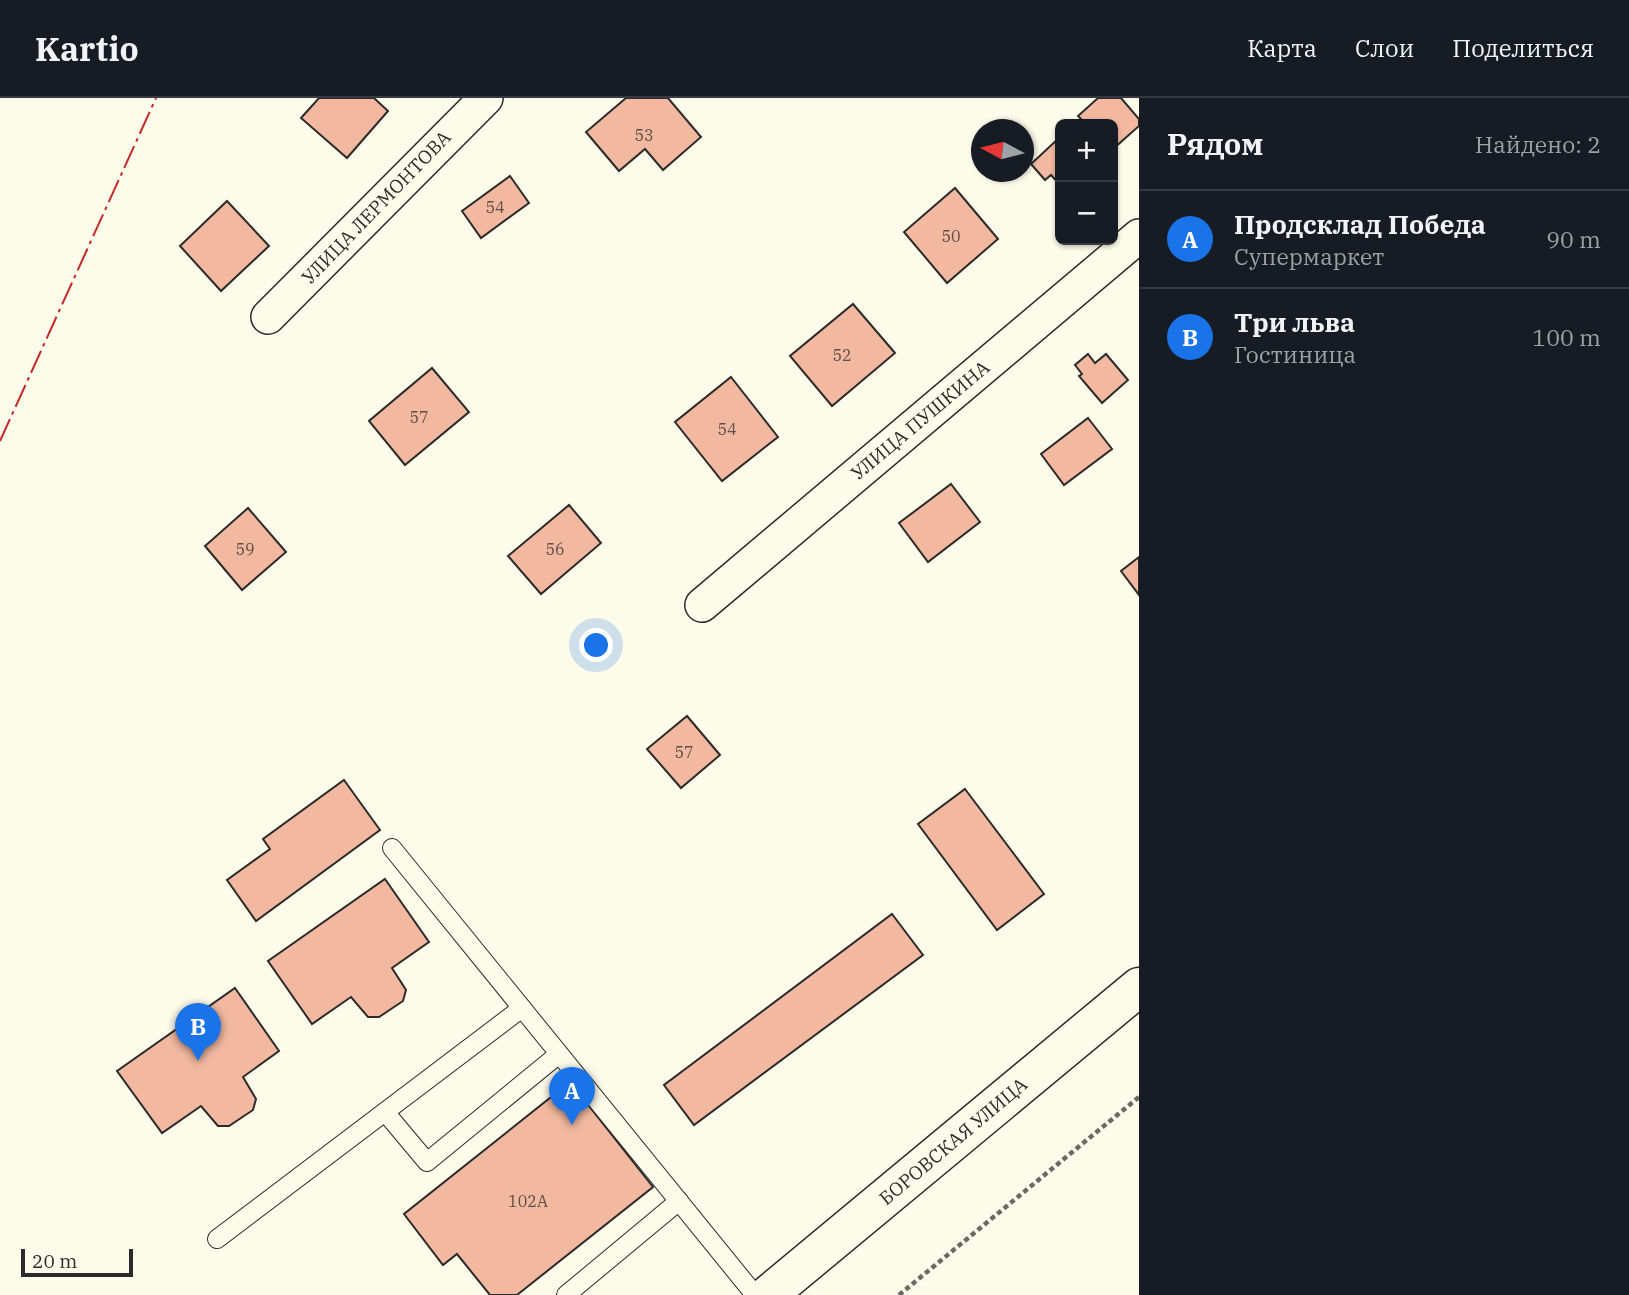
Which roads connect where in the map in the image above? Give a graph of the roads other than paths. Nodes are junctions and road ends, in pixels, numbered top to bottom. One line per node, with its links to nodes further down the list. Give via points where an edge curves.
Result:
1 (474, 101): 3 (street, УЛИЦА ЛЕРМОНТОВА)
2 (1139, 236): 4 (street, УЛИЦА ПУШКИНА)
3 (268, 317)
4 (702, 604)
5 (392, 849): 7 (lane)
6 (1139, 987): 14 (main road, БОРОВСКАЯ УЛИЦА)
7 (522, 1008): 8 (lane); 9 (lane)
8 (559, 1054): 9 (lane, via 427,1162); 10 (lane)
9 (385, 1112): 11 (lane)
10 (679, 1201): 12 (lane); 13 (lane)
11 (217, 1239)
12 (566, 1295)
13 (755, 1295)
14 (768, 1295)

